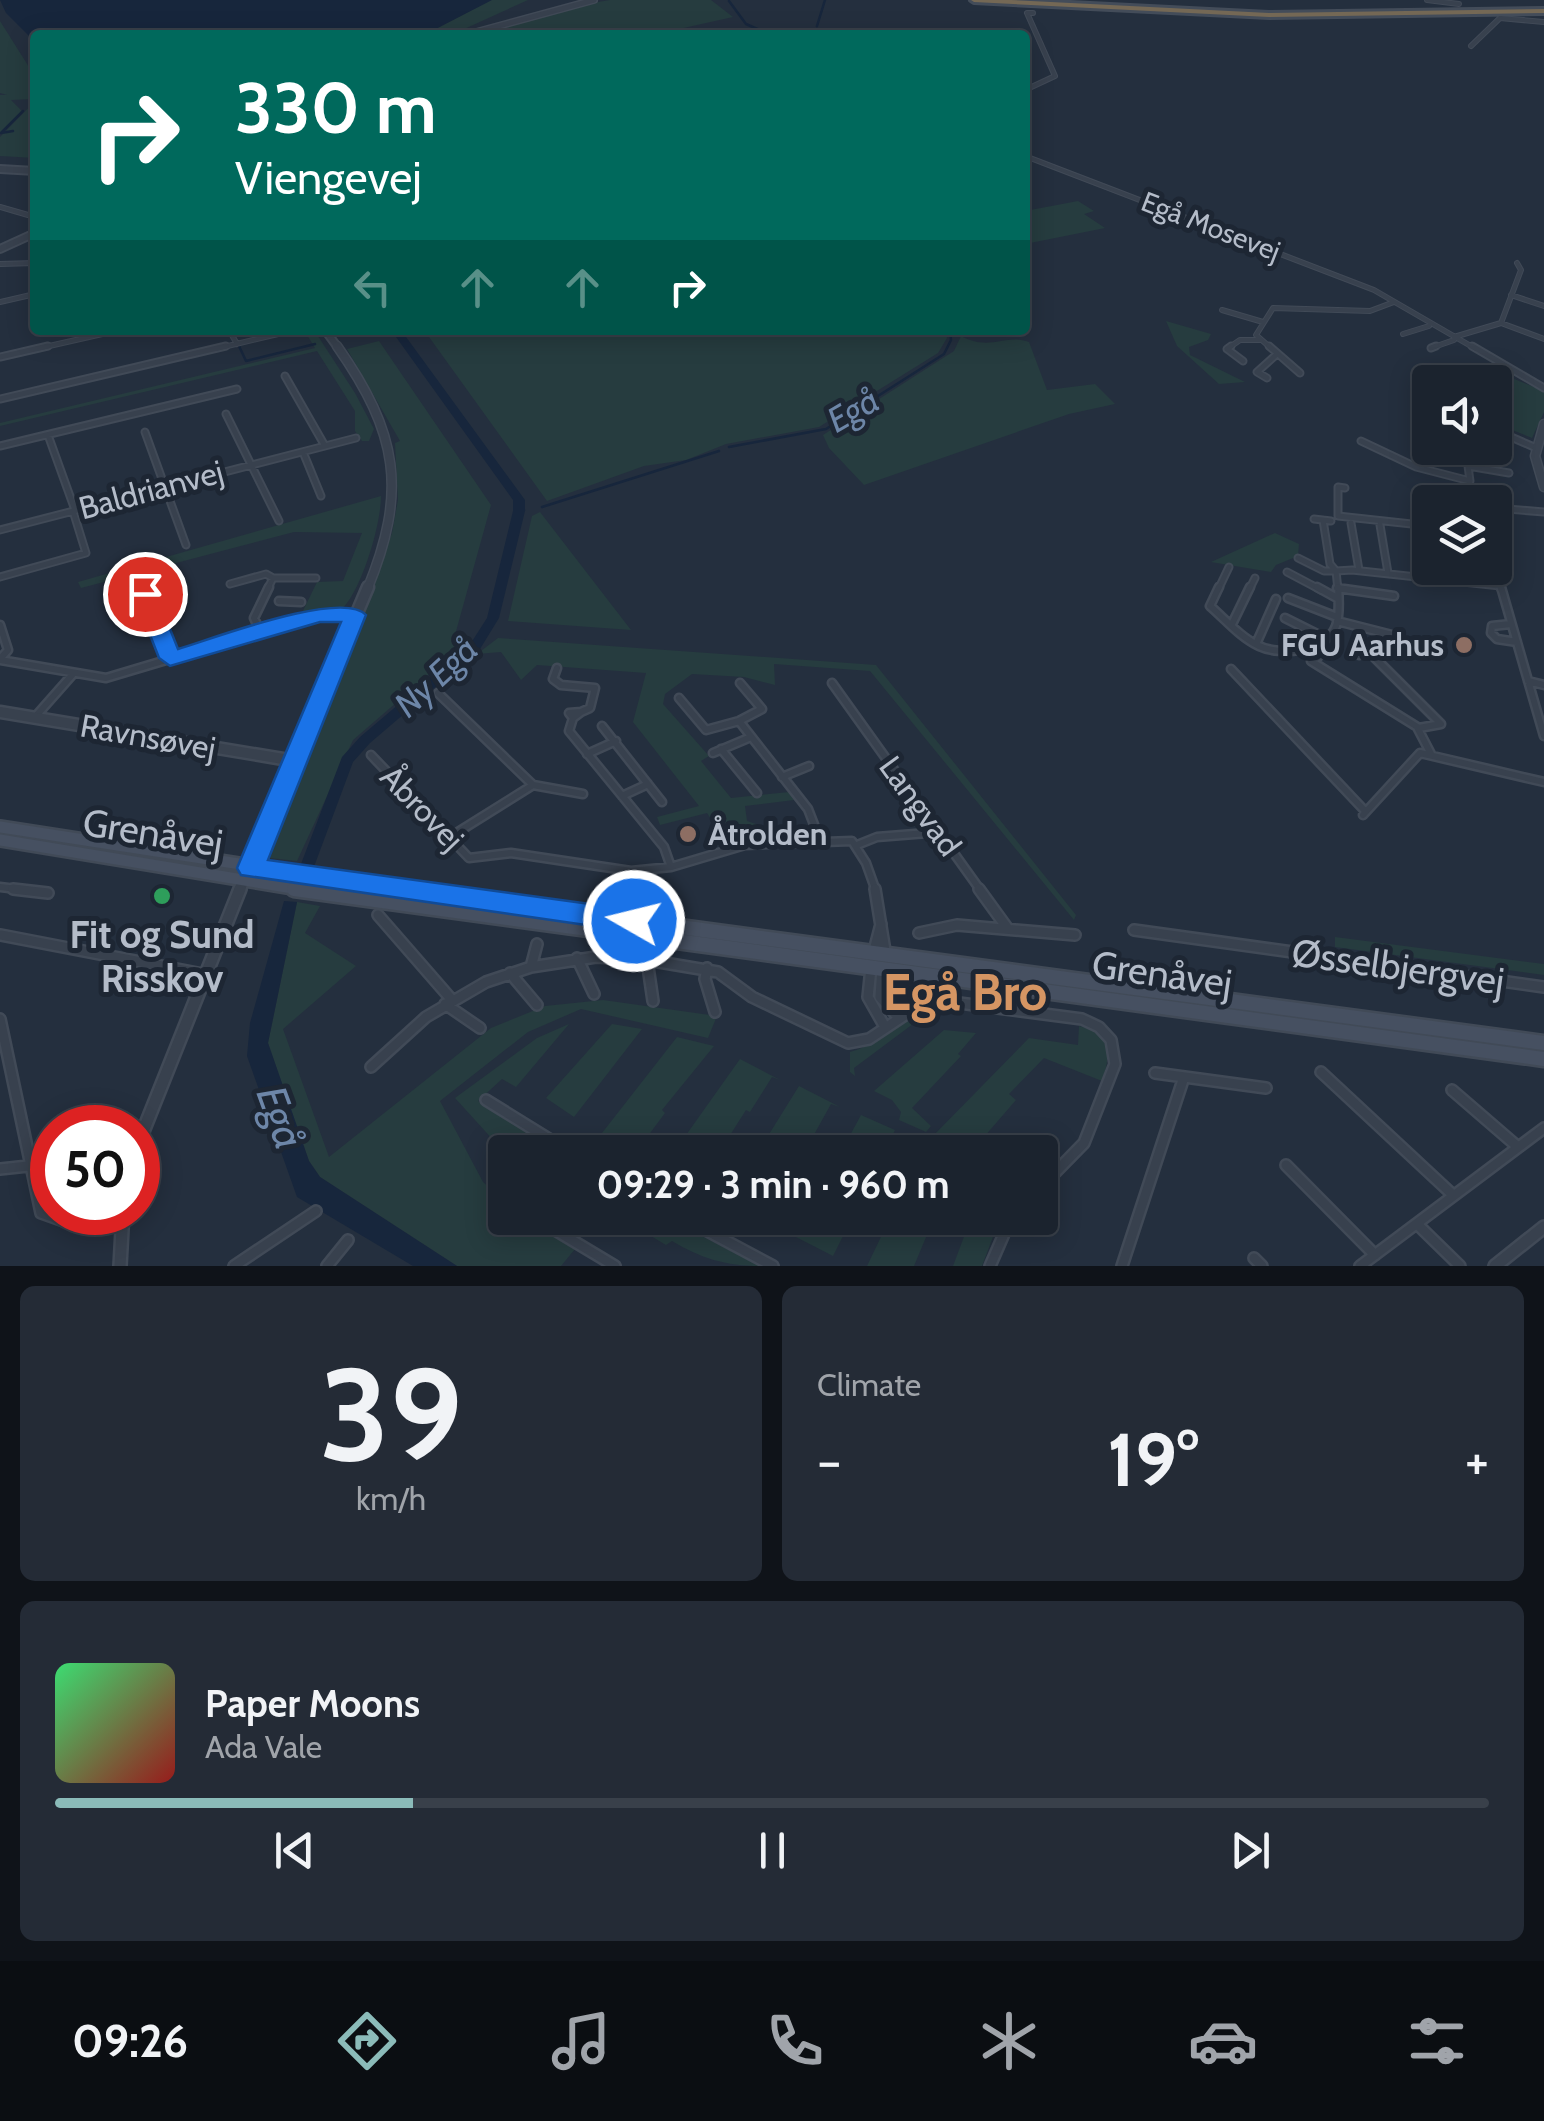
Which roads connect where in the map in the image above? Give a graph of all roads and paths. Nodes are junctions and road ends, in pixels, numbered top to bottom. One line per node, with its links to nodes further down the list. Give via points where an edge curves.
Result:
1 (594, 0): 12 (street)
2 (966, 0): 6 (highway)
3 (974, 0): 6 (highway)
4 (999, 0): 9 (highway, via 1268,13)
5 (1427, 0): 7 (street)
6 (1025, 4): 9 (highway, via 1268,15)
7 (1459, 4)
8 (1544, 10): 9 (highway)
9 (1500, 11)
10 (1033, 13): 14 (street, via 1055,76)
11 (1544, 22): 13 (street, via 1500,18)
12 (484, 30)
13 (1471, 46)
14 (1030, 88)
15 (1030, 158): 28 (street, Egå Mosevej, via 1318,266)
16 (0, 169): 17 (street)
17 (30, 171)
18 (0, 207): 19 (street)
19 (28, 216)
20 (30, 235): 21 (street)
21 (0, 249)
22 (1517, 262): 26 (street)
23 (30, 263): 24 (street)
24 (0, 264)
25 (30, 295): 27 (street)
26 (1511, 296): 29 (street); 32 (street)
27 (0, 302)
28 (1395, 302): 31 (street, Egå Mosevej, via 1370,311 1278,306); 33 (street, Egå Mosevej)
29 (1544, 306)
30 (1222, 310): 31 (street)
31 (1263, 322): 41 (street, via 1256,332)
32 (1501, 322): 39 (street); 40 (street)
33 (1430, 325): 34 (street); 39 (street, Egå Mosevej)
34 (1403, 334)
35 (98, 335): 45 (street)
36 (232, 335): 42 (street)
37 (274, 335): 42 (street)
38 (328, 335): 102 (street, via 390,440 392,510)
39 (1454, 338): 43 (street); 50 (street, Egå Mosevej)
40 (1544, 339)
41 (1261, 340): 44 (street); 46 (street, via 1240,340 1227,349)
42 (237, 344): 52 (street)
43 (1431, 348)
44 (1278, 354): 47 (street); 49 (street, via 1257,372)
45 (0, 357)
46 (1243, 361)
47 (1300, 373)
48 (285, 376): 61 (street)
49 (1267, 378)
50 (1544, 388)
51 (237, 389): 56 (street)
52 (0, 399)
53 (226, 414): 64 (street)
54 (1544, 424): 62 (street)
55 (145, 432): 67 (street)
56 (48, 435): 60 (street); 73 (street)
57 (356, 438): 61 (street, Baldrianvej)
58 (1512, 438): 62 (street)
59 (1361, 441): 65 (street, via 1416,467 1470,481)
60 (0, 446)
61 (325, 446): 63 (street, Baldrianvej)
62 (1534, 448): 68 (street)
63 (303, 452): 64 (street, Baldrianvej); 70 (street)
64 (251, 464): 67 (street, Baldrianvej); 76 (street)
65 (1468, 466): 66 (street)
66 (1509, 474)
67 (163, 487): 73 (street, Baldrianvej); 81 (street)
68 (1544, 487)
69 (1346, 488): 75 (street, via 1338,487)
70 (321, 496)
71 (1512, 508): 72 (street)
72 (1544, 510)
73 (74, 511): 80 (street, Baldrianvej); 88 (street, via 86,553)
74 (1314, 519): 75 (street)
75 (1331, 519): 79 (street); 85 (street, via 1330,564)
76 (280, 521)
77 (1351, 523): 84 (street)
78 (1380, 525): 87 (street)
79 (1412, 525)
80 (0, 530)
81 (186, 545)
82 (1298, 558): 85 (street)
83 (1228, 567): 105 (street, via 1210,606)
84 (1359, 570): 85 (street); 87 (street)
85 (1336, 571): 95 (street)
86 (1287, 572): 98 (street)
87 (1388, 573): 93 (street)
88 (0, 576)
89 (274, 578): 90 (street); 92 (street, via 266,574); 100 (street)
90 (316, 578)
91 (1255, 578): 105 (street)
92 (230, 584)
93 (1500, 586): 106 (street)
94 (143, 588): 115 (street)
95 (1337, 588): 96 (street); 98 (street)
96 (1394, 596)
97 (1288, 598): 104 (street)
98 (1337, 598): 104 (street)
99 (1276, 600): 112 (street)
100 (263, 601): 101 (street); 108 (street, via 254,618)
101 (300, 602)
102 (355, 615): 108 (street, via 320,614); 137 (street)
103 (1285, 618): 110 (street)
104 (1337, 619): 109 (street); 110 (street)
105 (1232, 624): 112 (street)
106 (1511, 624): 111 (street); 111 (street, via 1492,626 1490,633)
107 (0, 625): 116 (street, via 8,650)
108 (260, 632): 115 (street)
109 (1396, 636)
110 (1325, 638): 112 (street, via 1280,651)
111 (1517, 642): 120 (street)
112 (1256, 644)
113 (1359, 655): 130 (street, via 1368,652 1441,724)
114 (1318, 657): 130 (street, via 1311,661)
115 (170, 658): 119 (street, via 106,678)
116 (0, 659): 119 (street)
117 (556, 668): 134 (street, via 560,685 596,690 570,732)
118 (1231, 668): 135 (street, via 1364,813 1412,757)
119 (74, 673): 127 (street)
120 (1528, 681): 123 (street); 132 (street)
121 (740, 683): 128 (street, via 762,709)
122 (832, 684): 148 (street, Langvad)
123 (1544, 685)
124 (438, 693): 142 (street)
125 (679, 698): 128 (street, via 706,730)
126 (0, 712): 127 (street, Ravnsøvej)
127 (34, 718): 137 (street, Ravnsøvej)
128 (739, 722): 131 (street)
129 (602, 726): 133 (street)
130 (1419, 728): 135 (street)
131 (751, 736): 139 (street); 144 (street, via 718,751)
132 (1544, 736)
133 (616, 742): 134 (street); 141 (street)
134 (587, 754): 145 (street)
135 (1431, 754): 140 (street)
136 (371, 755): 149 (street, Åbrovej)
137 (295, 761): 154 (street)
138 (809, 766): 139 (street)
139 (782, 777): 151 (street, via 813,817)
140 (1544, 782)
141 (648, 784): 145 (street); 146 (street)
142 (532, 785): 143 (street); 149 (street)
143 (583, 794)
144 (757, 794)
145 (622, 796): 153 (street, via 664,848)
146 (662, 802)
147 (0, 827): 154 (main road, Grenåvej)
148 (940, 832): 152 (street); 158 (street, Langvad)
149 (450, 837): 153 (street, Åbrovej, via 476,859 511,852 631,871)
150 (0, 840): 154 (main road, Grenåvej)
151 (820, 840): 152 (street); 153 (street, via 745,845)
152 (856, 845): 166 (street, via 878,900)
153 (671, 867)
154 (248, 874): 166 (main road, Grenåvej); 170 (street)
155 (0, 887): 156 (street)
156 (48, 893)
157 (378, 915): 174 (street)
158 (1008, 929): 160 (street, via 945,925); 162 (street)
159 (1134, 930): 171 (street, Øsselbjergvej)
160 (919, 933)
161 (1, 935): 170 (street)
162 (1075, 935)
163 (538, 944): 167 (street)
164 (578, 958): 165 (street); 167 (street); 172 (street)
165 (648, 960): 168 (street); 173 (street)
166 (878, 961): 177 (street, via 880,997); 179 (street, via 868,997); 181 (main road, Grenåvej); 182 (main road, Grenåvej)
167 (531, 967): 169 (street)
168 (707, 968): 176 (street); 179 (street, via 848,1043 864,1042)
169 (510, 973): 174 (street); 175 (street)
170 (204, 974): 190 (street)
171 (1544, 987)
172 (594, 994)
173 (654, 1001)
174 (448, 1002): 180 (street); 183 (street)
175 (537, 1005)
176 (715, 1012)
177 (898, 1017): 179 (street); 197 (street, via 924,1004 952,1001 1082,1020 1106,1034 1115,1064 1090,1130)
178 (0, 1019): 195 (street)
179 (885, 1027)
180 (480, 1028)
181 (1544, 1043)
182 (1544, 1059)
183 (372, 1067)
184 (1321, 1072): 199 (street)
185 (1155, 1073): 186 (street)
186 (1184, 1077): 187 (street); 215 (street)
187 (1266, 1088)
188 (1452, 1090): 193 (street)
189 (486, 1100): 192 (street)
190 (153, 1105)
191 (1544, 1128): 193 (street)
192 (543, 1135)
193 (1518, 1147): 199 (street)
194 (1286, 1165): 208 (street)
195 (28, 1166): 196 (street); 198 (street)
196 (0, 1169)
197 (1058, 1171)
198 (30, 1174)
199 (1453, 1195): 201 (street)
200 (316, 1211): 210 (street)
201 (1417, 1224): 208 (street); 217 (street)
202 (1544, 1227): 218 (street)
203 (122, 1235): 209 (street)
204 (564, 1235): 212 (street)
205 (715, 1235): 213 (street)
206 (1004, 1235): 214 (street)
207 (348, 1240): 211 (street)
208 (1376, 1255): 216 (street)
209 (120, 1266)
210 (234, 1266)
211 (328, 1266)
212 (616, 1266)
213 (773, 1266)
214 (990, 1266)
215 (1122, 1266)
216 (1360, 1266)
217 (1460, 1266)
218 (1495, 1266)

